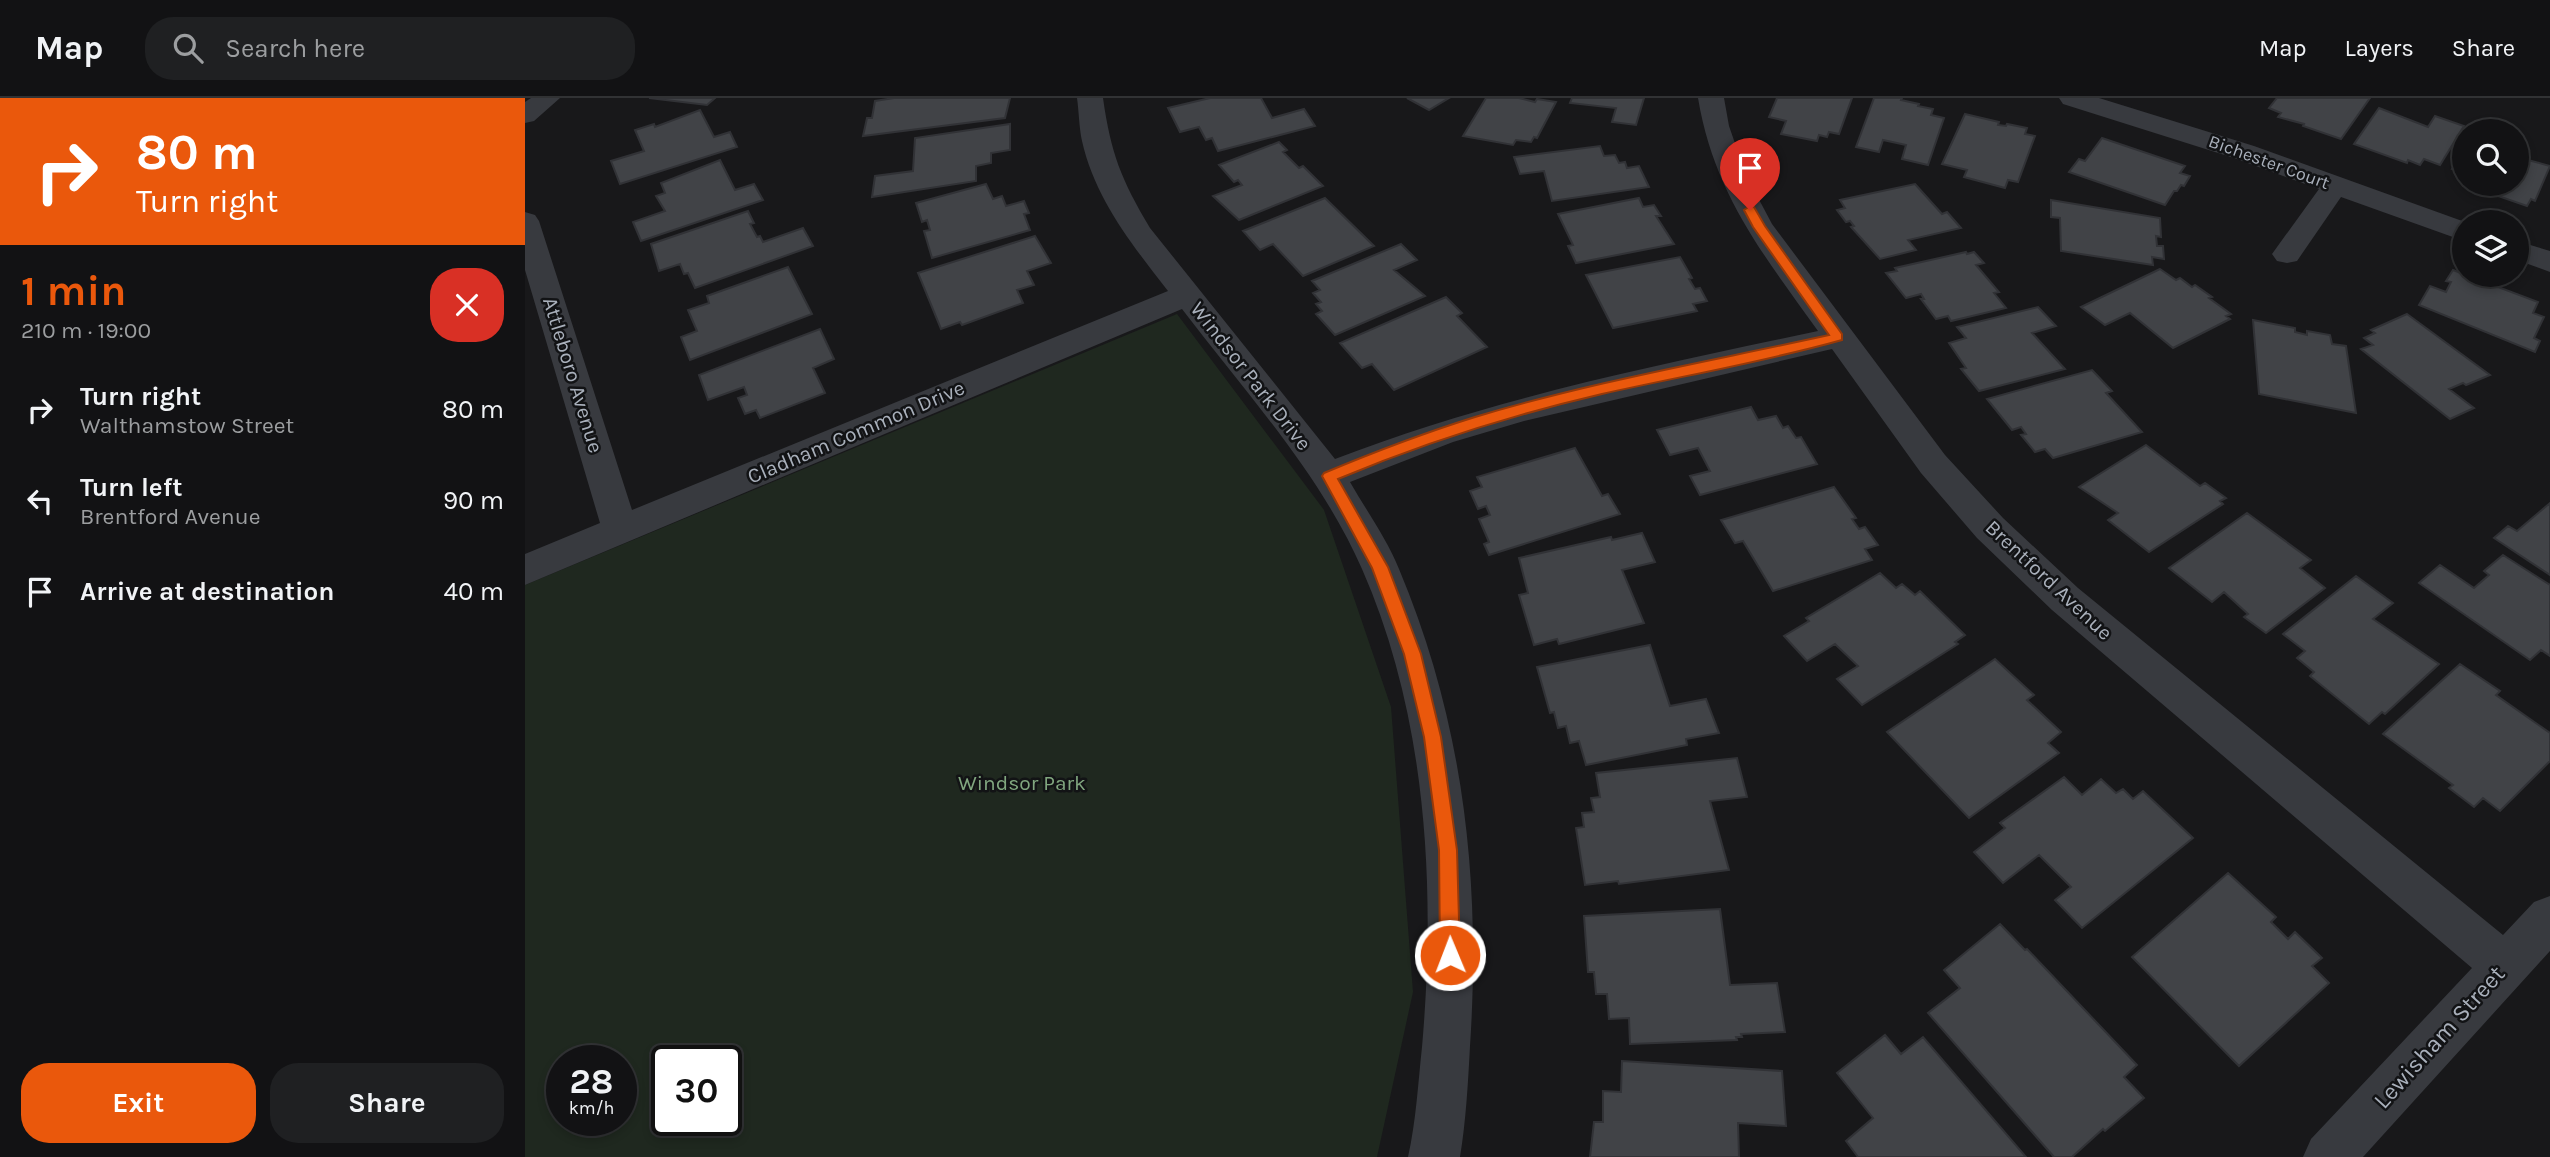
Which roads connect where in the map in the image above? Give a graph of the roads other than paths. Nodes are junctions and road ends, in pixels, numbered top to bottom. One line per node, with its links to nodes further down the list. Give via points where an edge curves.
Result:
1 (547, 98): 5 (street)
2 (1090, 98): 12 (street, Windsor Park Drive, via 1096,142 1111,186 1137,232)
3 (1711, 98): 13 (street, Brentford Avenue, via 1732,175 1759,227)
4 (2072, 98): 6 (street, Bichester Court)
5 (525, 116)
6 (2336, 186): 8 (street, Bichester Court); 9 (street)
7 (525, 221): 15 (street, Attleboro Avenue)
8 (2452, 228)
9 (2287, 254)
10 (2529, 254): 11 (street)
11 (2550, 262)
12 (1187, 295): 14 (street, Windsor Park Drive); 15 (street, Cladham Common Drive)
13 (1838, 337): 14 (street, via 1478,422); 18 (street, Brentford Avenue, via 1933,464 1990,528 2066,599)
14 (1329, 476): 19 (street, Windsor Park Drive, via 1380,567 1412,654 1433,737 1448,850 1451,981)
15 (620, 530): 16 (street, Cladham Common Drive)
16 (525, 570)
17 (2550, 918): 18 (street, Lewisham Street)
18 (2504, 965): 20 (street, Lewisham Street)
19 (1434, 1157)
20 (2329, 1157)

